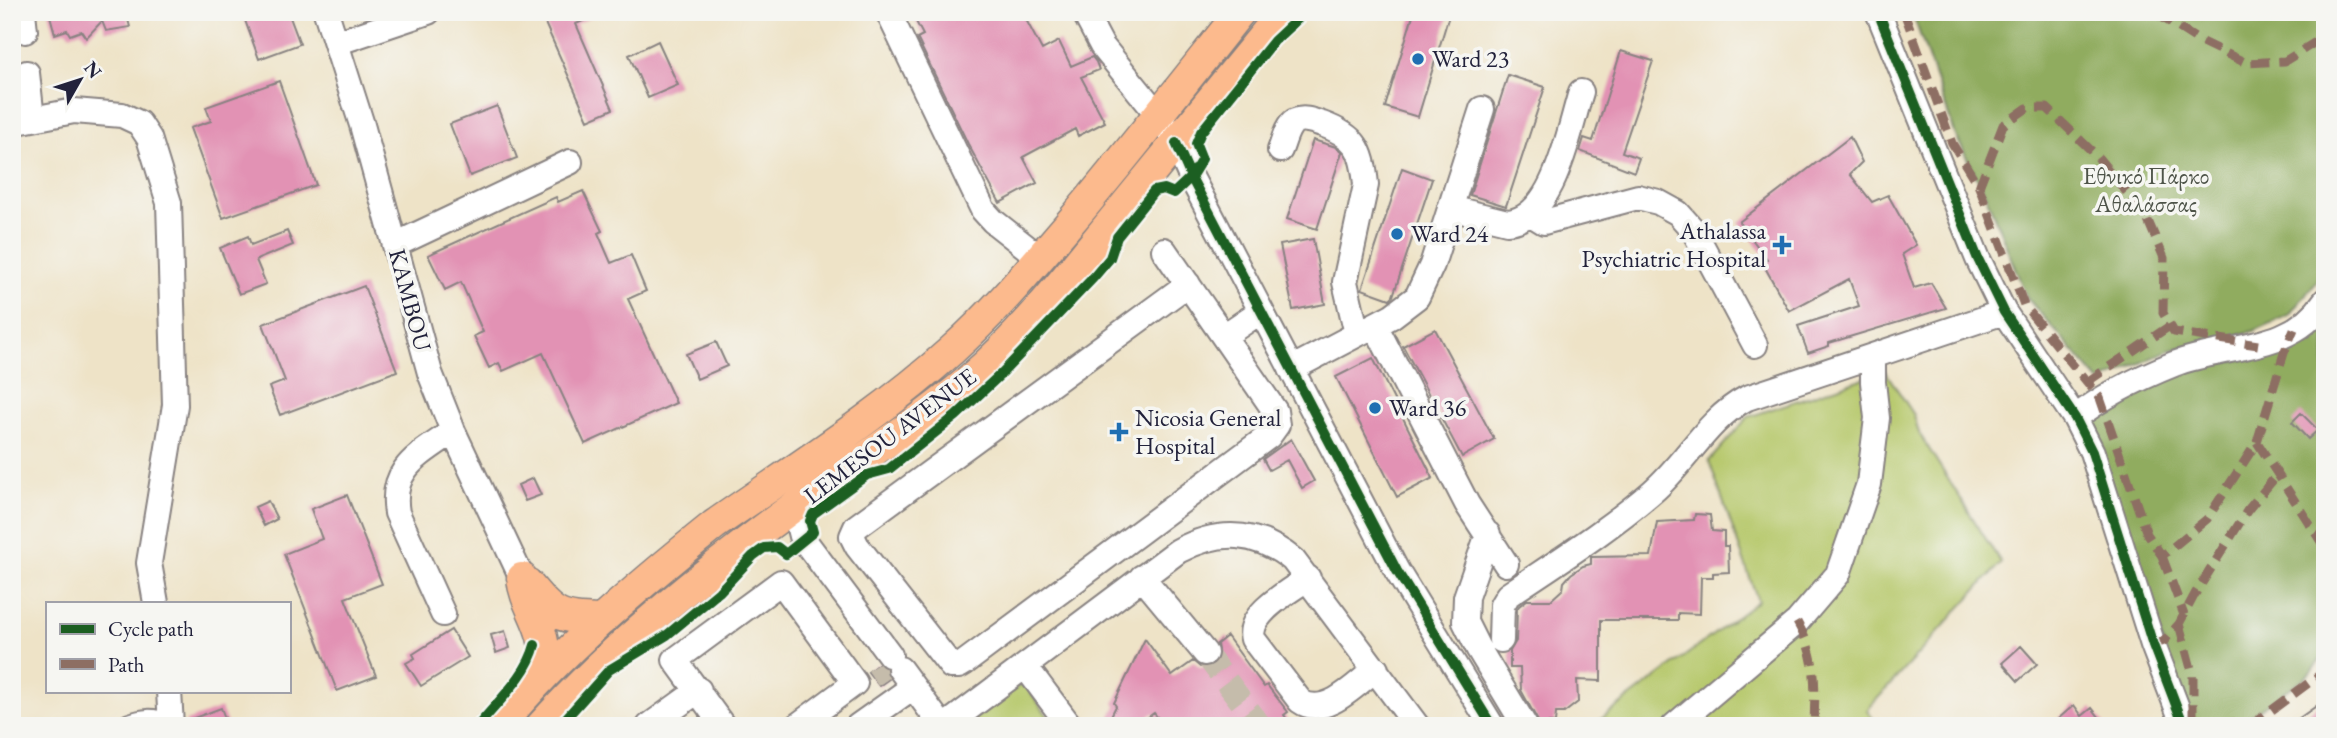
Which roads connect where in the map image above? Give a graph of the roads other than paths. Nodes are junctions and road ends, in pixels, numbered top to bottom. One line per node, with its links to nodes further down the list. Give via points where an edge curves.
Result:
1 (326, 12): 8 (street, KAMBOU)
2 (428, 12): 8 (street)
3 (888, 12): 21 (street, via 983,210)
4 (1084, 12): 12 (street, via 1102,46)
5 (1240, 12): 12 (main road, LEMESOU AVENUE)
6 (1283, 12): 14 (main road, LEMESOU AVENUE)
7 (1878, 12): 25 (street)
8 (336, 43): 19 (street, KAMBOU)
9 (27, 73): 13 (street)
10 (1581, 92): 18 (street, via 1550,188)
11 (1482, 108): 17 (street)
12 (1159, 116): 14 (street); 21 (main road, LEMESOU AVENUE)
13 (22, 121): 41 (street, via 74,111 122,115 139,123 149,138 169,204 175,405 149,563)
14 (1176, 144): 24 (street); 33 (main road, LEMESOU AVENUE, via 1057,290 972,376 921,418)
15 (1280, 150): 26 (street, via 1293,123 1304,119 1341,131 1355,143 1366,185 1345,282)
16 (570, 162): 19 (street)
17 (1450, 208): 18 (street, via 1507,222); 26 (street, via 1424,287 1406,307)
18 (1531, 214): 28 (street, via 1544,222 1638,197 1678,213 1694,231)
19 (395, 245): 32 (street, KAMBOU, via 430,373)
20 (1164, 250): 22 (street)
21 (1040, 258): 43 (main road, LEMESOU AVENUE, via 952,350 811,459 714,525)
22 (1188, 284): 27 (street); 40 (street, via 856,527 852,536 857,546)
23 (2325, 301): 31 (street, via 2278,339 2176,363 2100,398)
24 (1261, 311): 27 (street); 30 (street)
25 (2004, 312): 29 (street); 31 (street)
26 (1366, 329): 30 (street); 35 (street)
27 (1224, 337): 40 (street, via 1275,411 1278,421 1269,436 959,666 951,666 941,656)
28 (1755, 345)
29 (1873, 356): 45 (street, via 1729,408 1654,490 1508,595 1503,605); 67 (street, via 1877,418 1869,484 1838,574 1797,622)
30 (1291, 369): 65 (street, via 1397,571)
31 (2075, 418): 68 (street, via 2092,452 2153,645)
32 (453, 431): 38 (street, KAMBOU); 42 (street, via 412,462 396,484 394,496 397,513)
33 (797, 505): 34 (main road, LEMESOU AVENUE); 44 (street, via 801,536)
34 (765, 529): 49 (street, via 788,540); 57 (main road, LEMESOU AVENUE, via 630,638)
35 (1488, 534): 36 (street); 66 (street, via 1466,597 1465,622)
36 (1506, 564)
37 (1142, 577): 39 (street, via 1178,551 1219,536 1250,538 1280,549); 46 (street); 47 (street)
38 (522, 578): 43 (main road, via 560,616); 50 (main road, via 542,636)
39 (1308, 578): 48 (street); 48 (street, via 1254,622 1252,634 1261,649 1300,701 1313,707 1332,702)
40 (899, 601): 44 (street)
41 (156, 602)
42 (443, 614)
43 (602, 620): 50 (main road, LEMESOU AVENUE)
44 (869, 624): 49 (street)
45 (1502, 640)
46 (1205, 653)
47 (1025, 666): 63 (street); 64 (street)
48 (1376, 669): 53 (street)
49 (891, 672): 61 (street); 62 (street); 63 (street)
50 (541, 678): 56 (main road, LEMESOU AVENUE)
51 (699, 690): 58 (street); 59 (street); 60 (street, via 675,660 781,582 855,683)
52 (169, 692): 55 (street)
53 (1406, 721)
54 (130, 726): 55 (street, via 144,722)
55 (168, 726)
56 (499, 726)
57 (541, 726)
58 (649, 726)
59 (723, 726)
60 (797, 726)
61 (858, 726)
62 (920, 726)
63 (943, 726)
64 (1070, 726)
65 (1492, 726)
66 (1525, 726)
67 (1674, 726)
68 (2184, 726)

